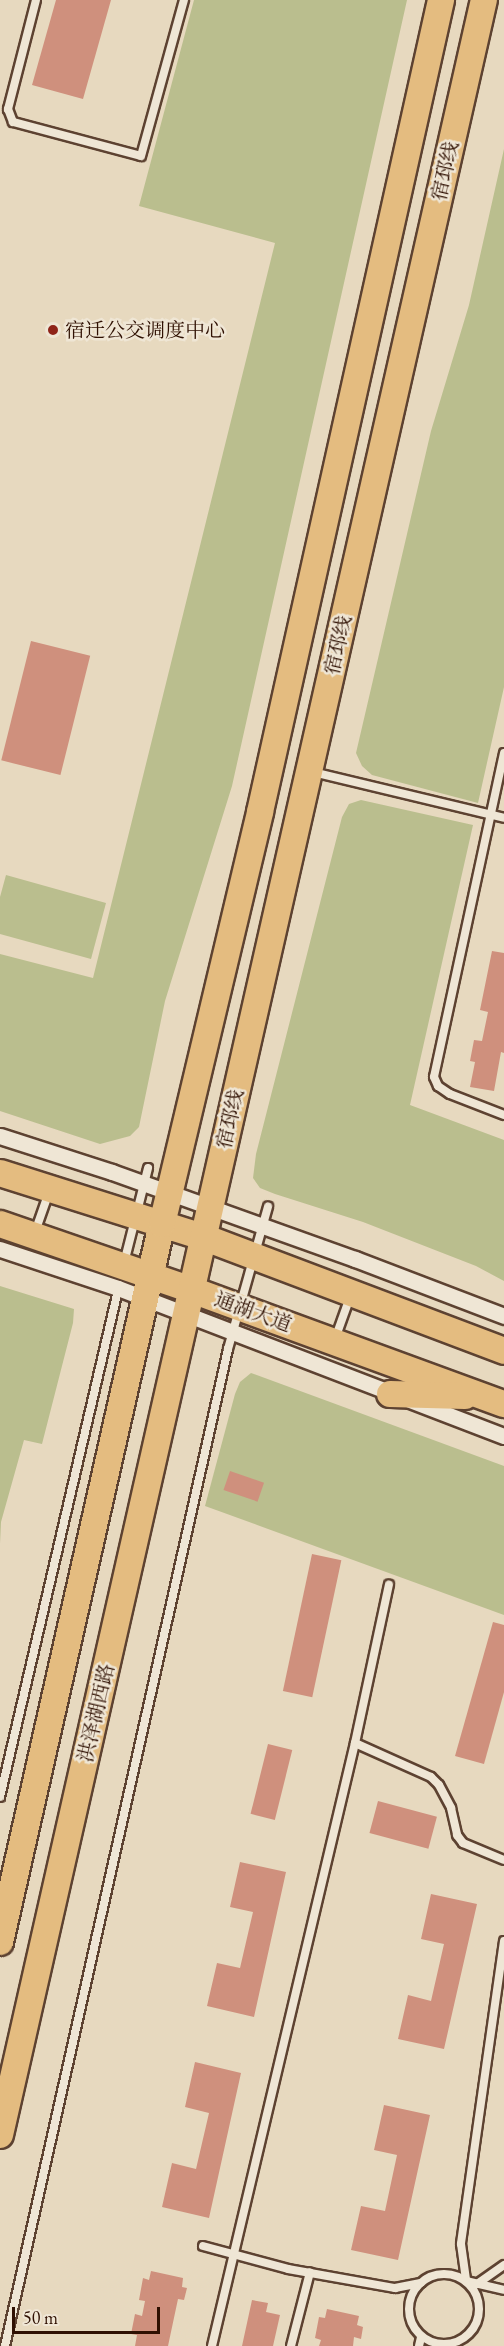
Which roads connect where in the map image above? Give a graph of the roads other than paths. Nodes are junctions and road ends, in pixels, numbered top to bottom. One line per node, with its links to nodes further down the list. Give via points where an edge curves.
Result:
1 (36, 0): 2 (lane, via 8,109 13,122 141,156)
2 (184, 0)
3 (441, 0): 15 (main road, 宿邳线, via 262,800)
4 (484, 0): 6 (main road, 宿邳线)
5 (504, 753): 7 (lane)
6 (309, 771): 7 (lane); 17 (main road, 宿邳线)
7 (490, 815): 8 (lane); 9 (lane, via 434,1077 438,1086 450,1094)
8 (504, 818)
9 (504, 1115)
10 (0, 1136): 13 (street)
11 (148, 1168): 13 (lane)
12 (0, 1173): 14 (main road)
13 (144, 1184): 15 (street); 18 (lane)
14 (50, 1189): 18 (main road); 22 (lane)
15 (169, 1193): 17 (street); 20 (main road, 宿邳线)
16 (268, 1207): 21 (lane)
17 (209, 1208): 21 (street); 23 (main road, 宿邳线)
18 (135, 1216): 20 (main road); 26 (lane)
19 (0, 1224): 22 (main road, 通湖大道)
20 (162, 1224): 23 (main road); 27 (main road, 宿邳线)
21 (263, 1227): 25 (lane); 32 (street)
22 (34, 1236): 26 (main road, 通湖大道)
23 (203, 1237): 25 (main road); 28 (main road, 宿邳线)
24 (0, 1249): 26 (street)
25 (255, 1256): 29 (main road); 30 (lane)
26 (121, 1278): 27 (main road, 通湖大道); 41 (lane)
27 (148, 1288): 28 (main road, 通湖大道); 31 (street); 44 (main road)
28 (192, 1290): 30 (main road, 通湖大道); 31 (main road, 洪泽湖西路)
29 (352, 1293): 34 (lane); 35 (main road)
30 (240, 1308): 33 (lane); 34 (main road, 通湖大道)
31 (186, 1315): 33 (street); 45 (main road, 洪泽湖西路)
32 (504, 1316)
33 (232, 1334): 36 (street); 56 (lane)
34 (334, 1342): 37 (main road, 通湖大道)
35 (504, 1351)
36 (390, 1394): 37 (main road); 38 (street)
37 (494, 1400)
38 (504, 1436)
39 (389, 1586): 40 (lane)
40 (355, 1743): 42 (lane, via 431,1777 440,1785 463,1843); 47 (lane)
41 (0, 1797)
42 (504, 1860)
43 (504, 1941): 50 (lane, via 461,2244)
44 (0, 1942)
45 (0, 2135)
46 (203, 2246): 47 (lane)
47 (234, 2254): 49 (lane); 57 (lane)
48 (504, 2265): 52 (lane)
49 (310, 2272): 51 (lane, via 395,2288); 58 (lane)
50 (466, 2281): 51 (lane, via 443,2274); 52 (lane); 55 (lane, via 478,2300 477,2322)
51 (421, 2283): 54 (lane, via 409,2304 412,2322)
52 (477, 2284): 53 (lane)
53 (504, 2290)
54 (421, 2337): 55 (lane); 59 (lane)
55 (453, 2345)
56 (5, 2346)
57 (212, 2346)
58 (291, 2346)
59 (419, 2346)

